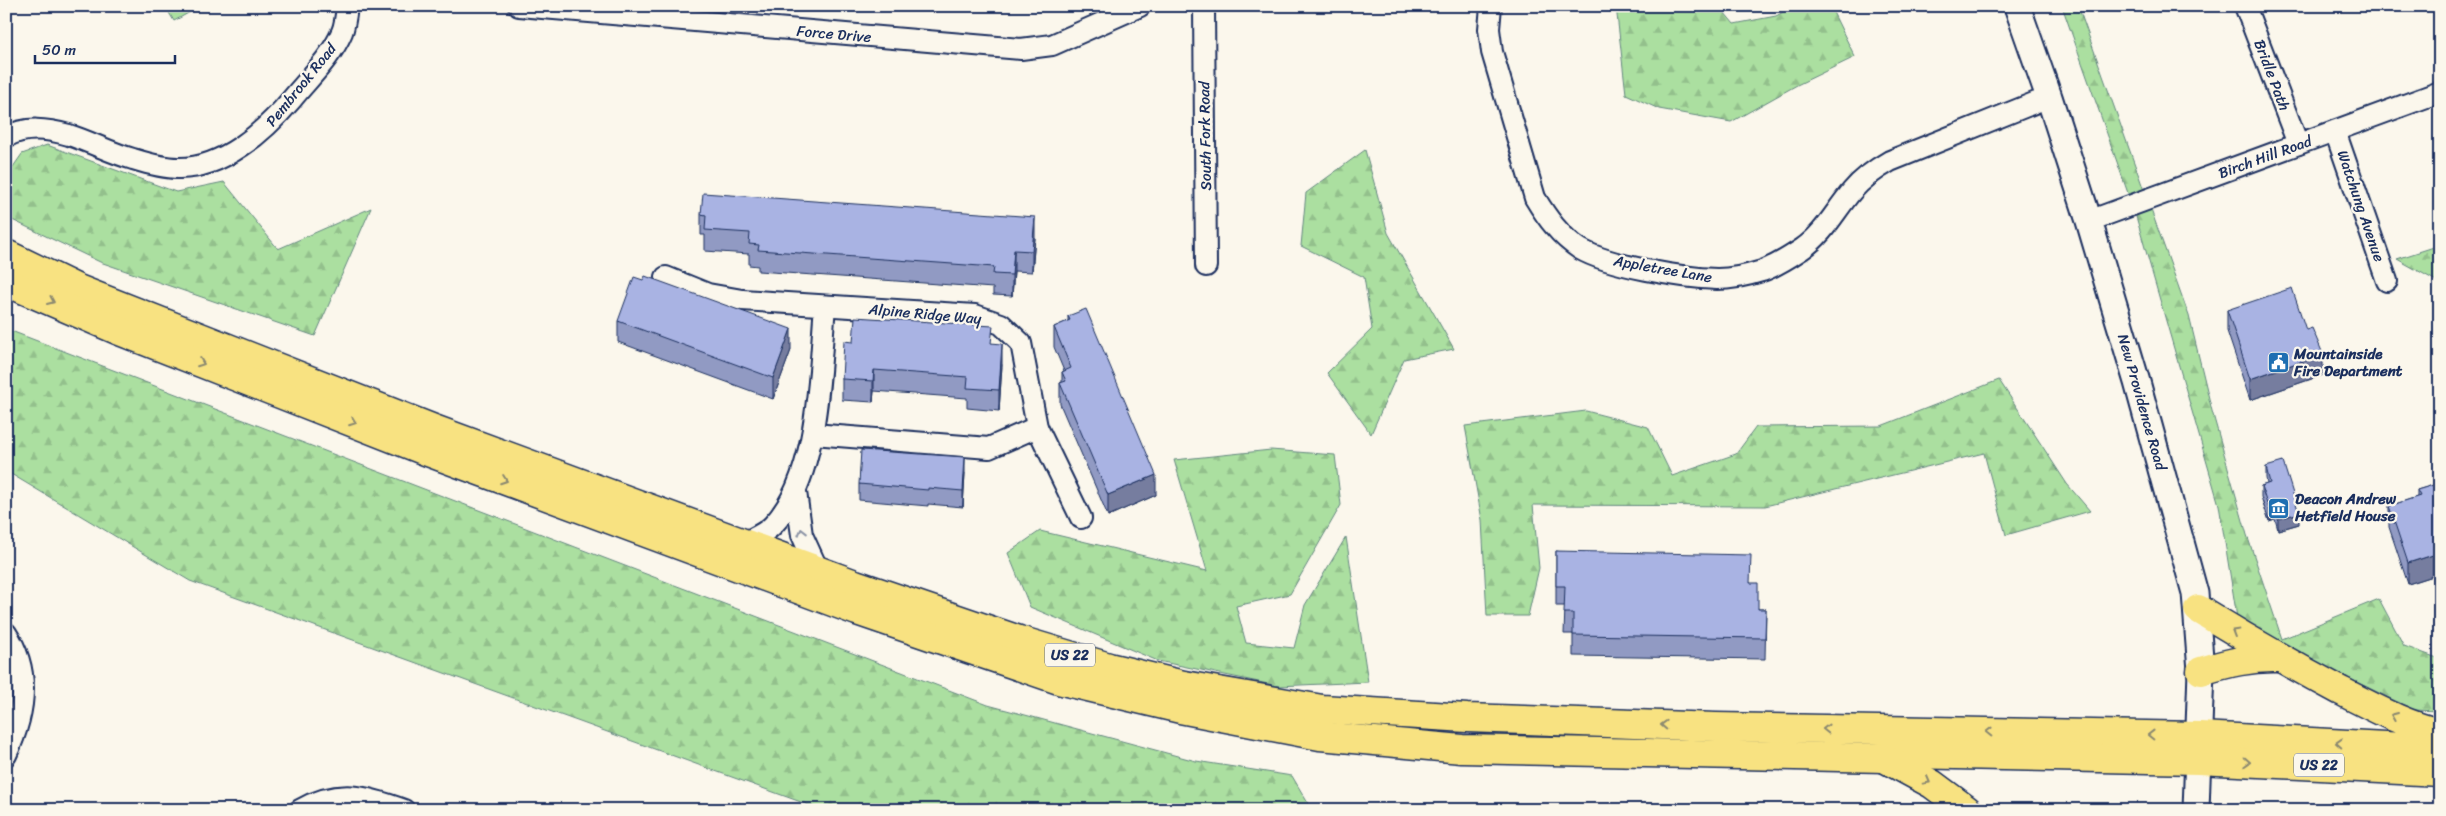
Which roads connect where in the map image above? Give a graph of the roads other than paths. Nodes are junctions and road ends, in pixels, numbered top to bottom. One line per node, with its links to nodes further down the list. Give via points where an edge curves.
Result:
1 (347, 6): 11 (street, Pembrook Road, via 342,31 330,54 279,115 254,138 210,161 178,168 133,159 59,133 21,130)
2 (519, 6): 3 (street, Force Drive, via 1020,49 1052,44)
3 (1140, 6)
4 (1204, 6): 15 (street, South Fork Road)
5 (1491, 6): 9 (street, Appletree Lane, via 1492,52 1535,198 1547,218 1581,249 1649,270 1718,279 1763,270 1804,247 1823,231 1853,190 1877,169 1905,154)
6 (2017, 6): 9 (street, New Providence Road)
7 (2245, 6): 12 (street, Bridle Path)
8 (2440, 92): 10 (street, Birch Hill Road)
9 (2049, 96): 13 (street, New Providence Road)
10 (2335, 131): 12 (street, Birch Hill Road); 17 (street, Watchung Avenue)
11 (6, 136)
12 (2298, 144): 13 (street, Birch Hill Road)
13 (2089, 221): 26 (street, New Providence Road)
14 (6, 254): 24 (highway, US 22, via 78,289 434,429)
15 (1206, 266)
16 (666, 277): 19 (street, Alpine Ridge Way, via 708,294)
17 (2387, 281)
18 (6, 282): 34 (highway, US 22, one-way to 34, via 116,330 437,455 857,611 1062,680 1180,709 1320,736 1471,749)
19 (825, 306): 20 (street, Alpine Ridge Way, via 974,315 1001,324 1021,343); 21 (street)
20 (1037, 427): 21 (street, via 989,448); 23 (street, Alpine Ridge Way)
21 (813, 434): 22 (street)
22 (796, 492): 24 (street, via 773,526); 25 (street, one-way to 22, via 802,536)
23 (1081, 518)
24 (744, 543): 25 (highway, US 22)
25 (818, 570): 31 (highway, US 22, one-way to 25, via 1467,718 1322,709 1184,685 1109,667 1019,640)
26 (2198, 609): 28 (highway, one-way to 26); 29 (street, New Providence Road)
27 (6, 633): 33 (street, via 16,651 24,697 17,732)
28 (2279, 658): 29 (highway, via 2257,657); 30 (highway, one-way to 28, via 2378,710)
29 (2201, 671): 31 (street, New Providence Road)
30 (2440, 732)
31 (2199, 748): 32 (highway, US 22, one-way to 31); 34 (highway, US 22, via 1906,754); 35 (highway, US 22, one-way to 35); 39 (street, New Providence Road)
32 (2440, 749)
33 (6, 755)
34 (1884, 758): 38 (highway, one-way to 38, via 1932,784)
35 (2440, 772)
36 (300, 810): 37 (street, via 331,797 351,796 372,798)
37 (404, 810)
38 (1966, 810)
39 (2196, 810)

